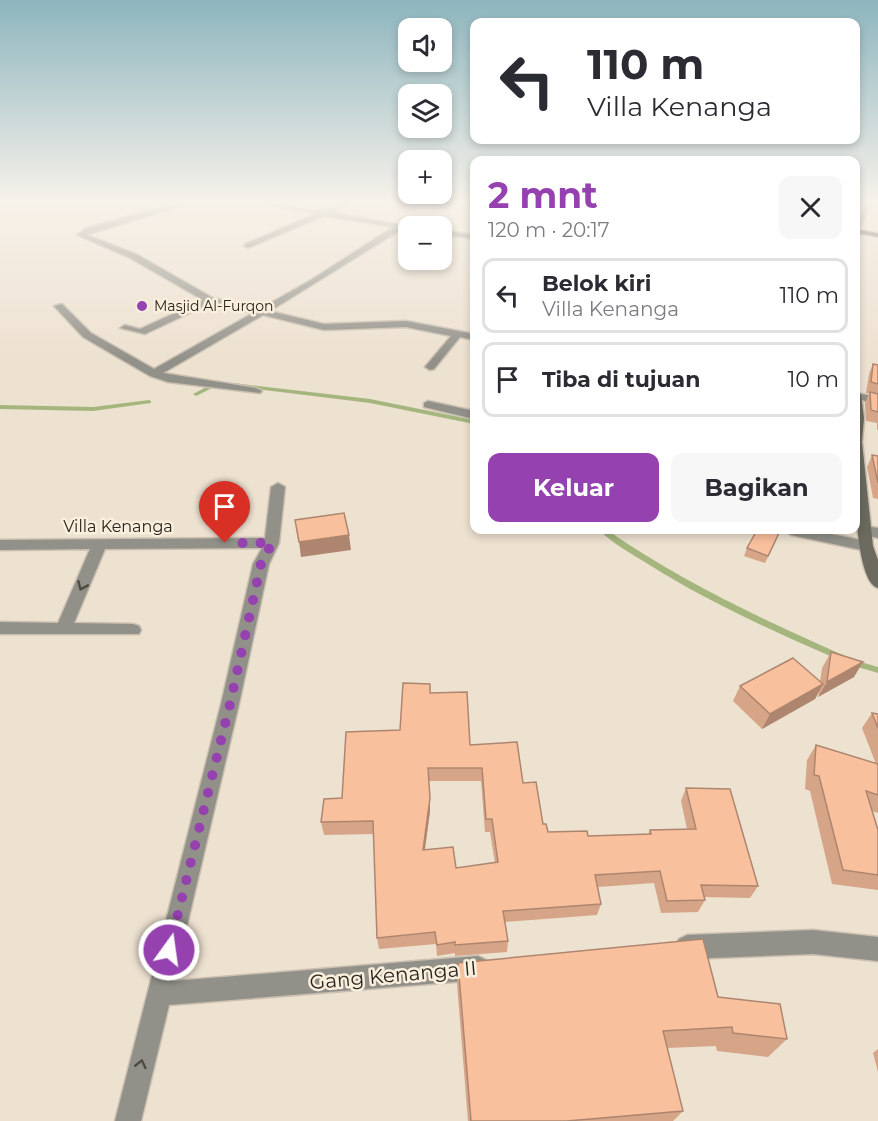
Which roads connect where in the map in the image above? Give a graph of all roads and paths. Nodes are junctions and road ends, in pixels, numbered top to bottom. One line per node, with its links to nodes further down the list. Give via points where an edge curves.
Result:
1 (131, 255): 3 (street)
2 (357, 255): 5 (street)
3 (210, 300): 5 (street); 6 (street, via 141,332)
4 (59, 306): 10 (street, via 87,335)
5 (263, 311): 7 (street, via 324,327 406,324); 10 (street)
6 (125, 328)
7 (458, 334): 8 (street); 9 (street)
8 (470, 336)
9 (430, 367)
10 (160, 374): 11 (street)
11 (256, 391)
12 (860, 396): 13 (street)
13 (878, 400)
14 (428, 405): 15 (street)
15 (470, 415)
16 (860, 468): 18 (street)
17 (278, 487): 20 (street)
18 (872, 532): 23 (street)
19 (810, 534): 23 (street)
20 (272, 543): 21 (street, Villa Kenanga); 31 (street, via 261,564)
21 (100, 544): 22 (street, Villa Kenanga); 26 (street, one-way to 26)
22 (0, 545)
23 (866, 546): 24 (street)
24 (878, 583)
25 (0, 628): 26 (street)
26 (63, 628): 27 (street)
27 (133, 630)
28 (667, 949): 29 (street, via 813,942)
29 (878, 949)
30 (498, 967): 31 (street, Gang Kenanga II)
31 (158, 994): 32 (street, one-way to 31)
32 (128, 1121)

